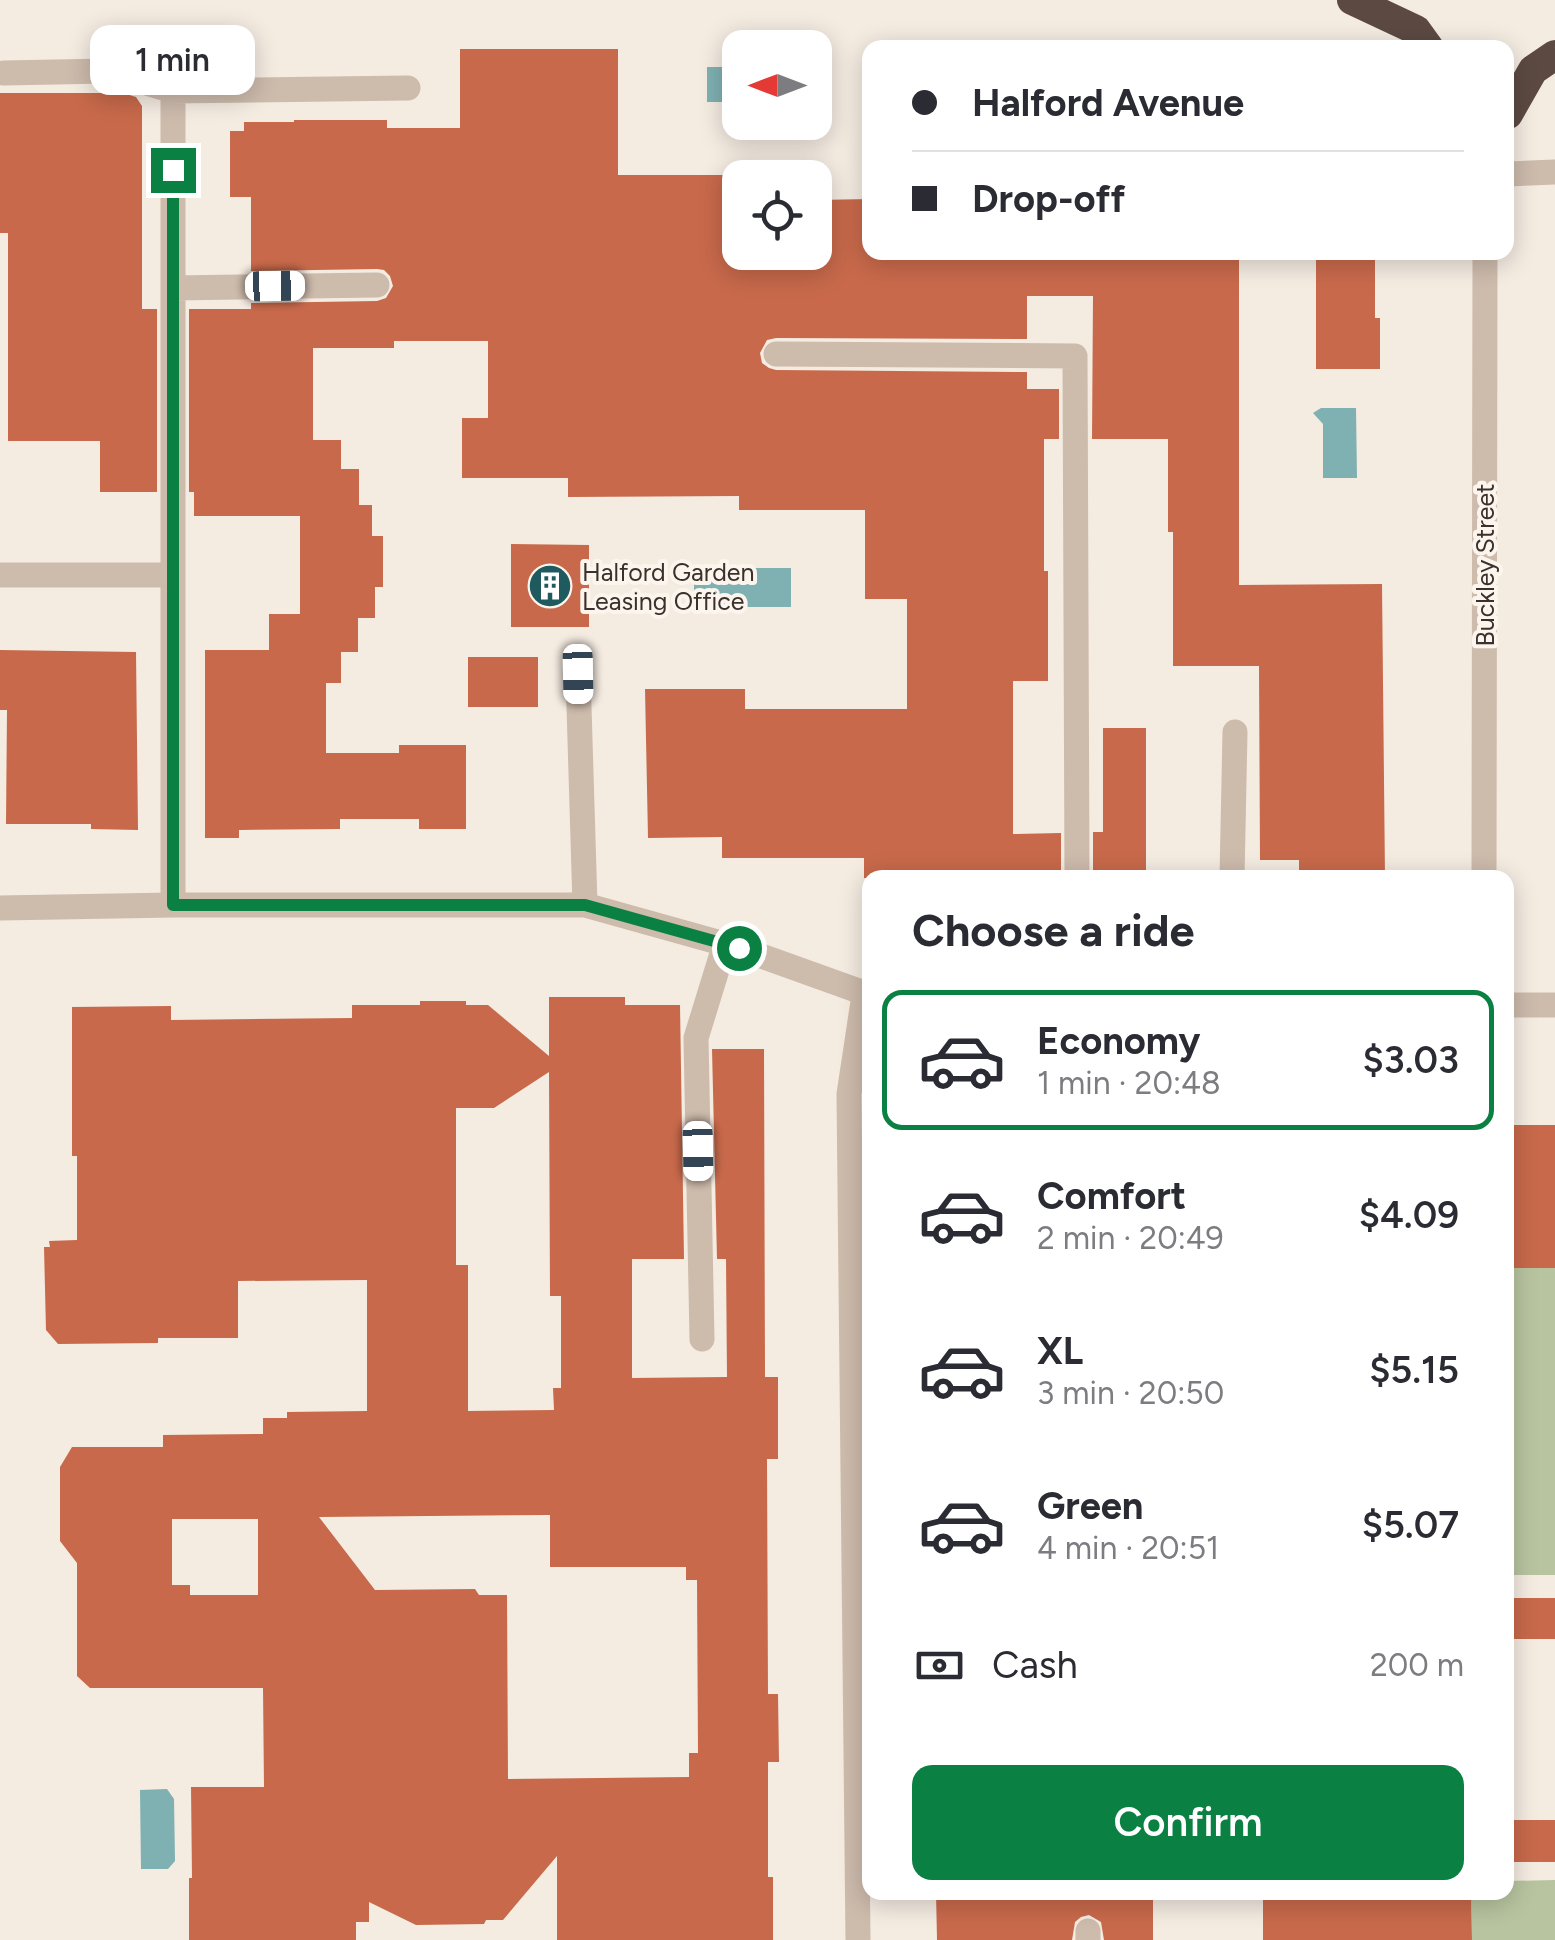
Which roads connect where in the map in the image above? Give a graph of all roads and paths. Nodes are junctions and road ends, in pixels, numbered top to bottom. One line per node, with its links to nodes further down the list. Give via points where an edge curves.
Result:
1 (1352, 0): 2 (highway, via 1416,30)
2 (1423, 40)
3 (1555, 55): 7 (highway, via 1533,70)
4 (4, 73): 6 (street, via 107,71)
5 (408, 88): 6 (street)
6 (173, 91): 12 (street)
7 (1514, 103)
8 (1555, 172): 9 (street)
9 (1514, 174)
10 (1485, 260): 20 (street, Buckley Street)
11 (377, 285): 12 (street)
12 (173, 288): 15 (street)
13 (776, 354): 18 (street, via 1075,356)
14 (0, 575): 15 (street)
15 (173, 575): 21 (street)
16 (578, 674): 22 (street)
17 (1235, 732): 19 (street)
18 (1077, 870)
19 (1232, 870)
20 (1484, 870)
21 (173, 905): 22 (street); 23 (street)
22 (585, 905): 24 (street)
23 (0, 908)
24 (725, 944): 25 (street); 29 (street, via 696,1038)
25 (862, 993)
26 (1555, 1005): 27 (street)
27 (1514, 1006)
28 (862, 1022): 30 (street, via 849,1094)
29 (702, 1339)
30 (858, 1940)

